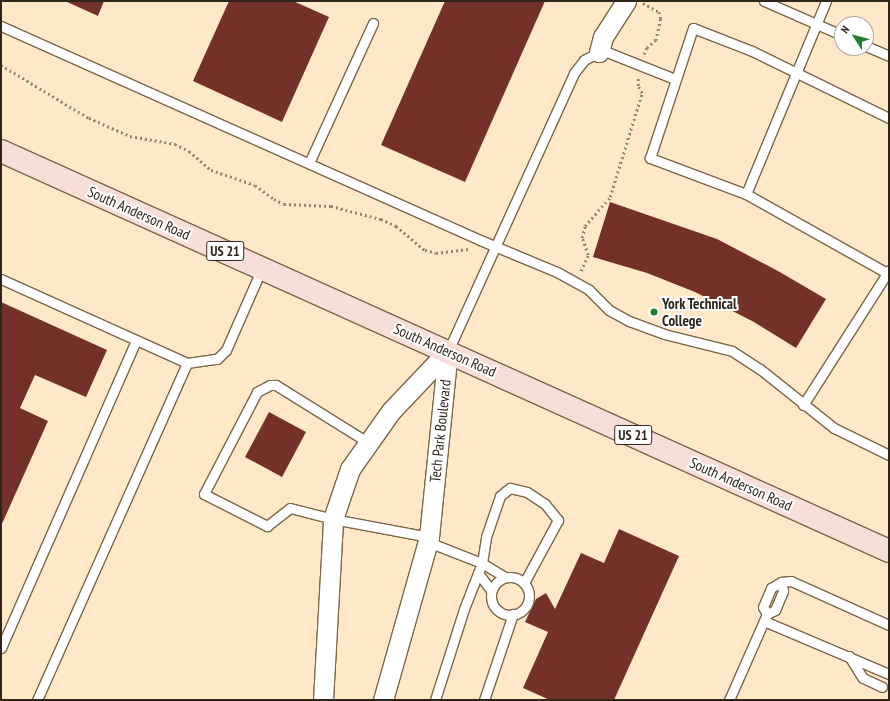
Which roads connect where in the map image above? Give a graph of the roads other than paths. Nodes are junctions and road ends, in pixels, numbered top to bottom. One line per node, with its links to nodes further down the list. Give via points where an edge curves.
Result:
1 (626, 1): 9 (street, via 603,37)
2 (764, 1): 5 (lane)
3 (826, 1): 5 (lane)
4 (373, 23): 15 (lane)
5 (816, 24): 7 (lane); 11 (lane)
6 (1, 26): 15 (lane)
7 (834, 32)
8 (874, 49): 10 (lane)
9 (599, 52): 12 (lane, via 618,55); 17 (lane, via 584,60 574,73)
10 (889, 56)
11 (796, 73): 12 (lane, via 723,38 693,28); 13 (lane); 16 (lane)
12 (675, 79): 16 (lane, via 650,158)
13 (889, 118)
14 (1, 151): 18 (main road, South Anderson Road / US 21)
15 (309, 163): 17 (lane)
16 (746, 194): 19 (lane)
17 (495, 246): 22 (lane); 24 (lane, via 557,272 588,290 609,310 629,321 664,334 732,351 760,369)
18 (262, 268): 22 (main road, South Anderson Road / US 21); 23 (lane, via 226,350 217,359)
19 (888, 271): 24 (lane)
20 (1, 279): 21 (lane)
21 (136, 340): 23 (lane); 38 (lane)
22 (448, 351): 25 (street, Tech Park Boulevard, via 391,411); 28 (street, Tech Park Boulevard); 29 (main road, South Anderson Road / US 21)
23 (187, 363): 42 (lane)
24 (803, 405): 26 (lane, via 834,428)
25 (368, 443): 27 (street, Tech Park Boulevard, via 350,469); 27 (lane, via 276,385 270,385 257,392 204,494 267,526 290,508)
26 (889, 456)
27 (334, 519): 28 (lane); 43 (street, Tech Park Boulevard)
28 (428, 540): 30 (lane); 44 (street, Tech Park Boulevard)
29 (889, 551)
30 (482, 563): 31 (lane); 32 (lane); 33 (lane, via 486,536 500,496 510,488 527,492 545,504 558,520)
31 (478, 573): 34 (lane); 45 (lane)
32 (504, 577): 33 (lane, via 517,578); 34 (lane, via 498,580)
33 (524, 583): 35 (lane, via 528,592 526,604)
34 (491, 590): 35 (lane, via 496,608 501,612)
35 (513, 614): 46 (lane)
36 (765, 618): 37 (lane, via 763,607 772,588 782,582 791,581); 39 (lane); 47 (lane)
37 (889, 625)
38 (1, 648)
39 (849, 656): 40 (lane); 41 (lane, via 863,678)
40 (889, 674)
41 (882, 687)
42 (37, 700)
43 (323, 700)
44 (383, 700)
45 (435, 700)
46 (484, 700)
47 (729, 700)

